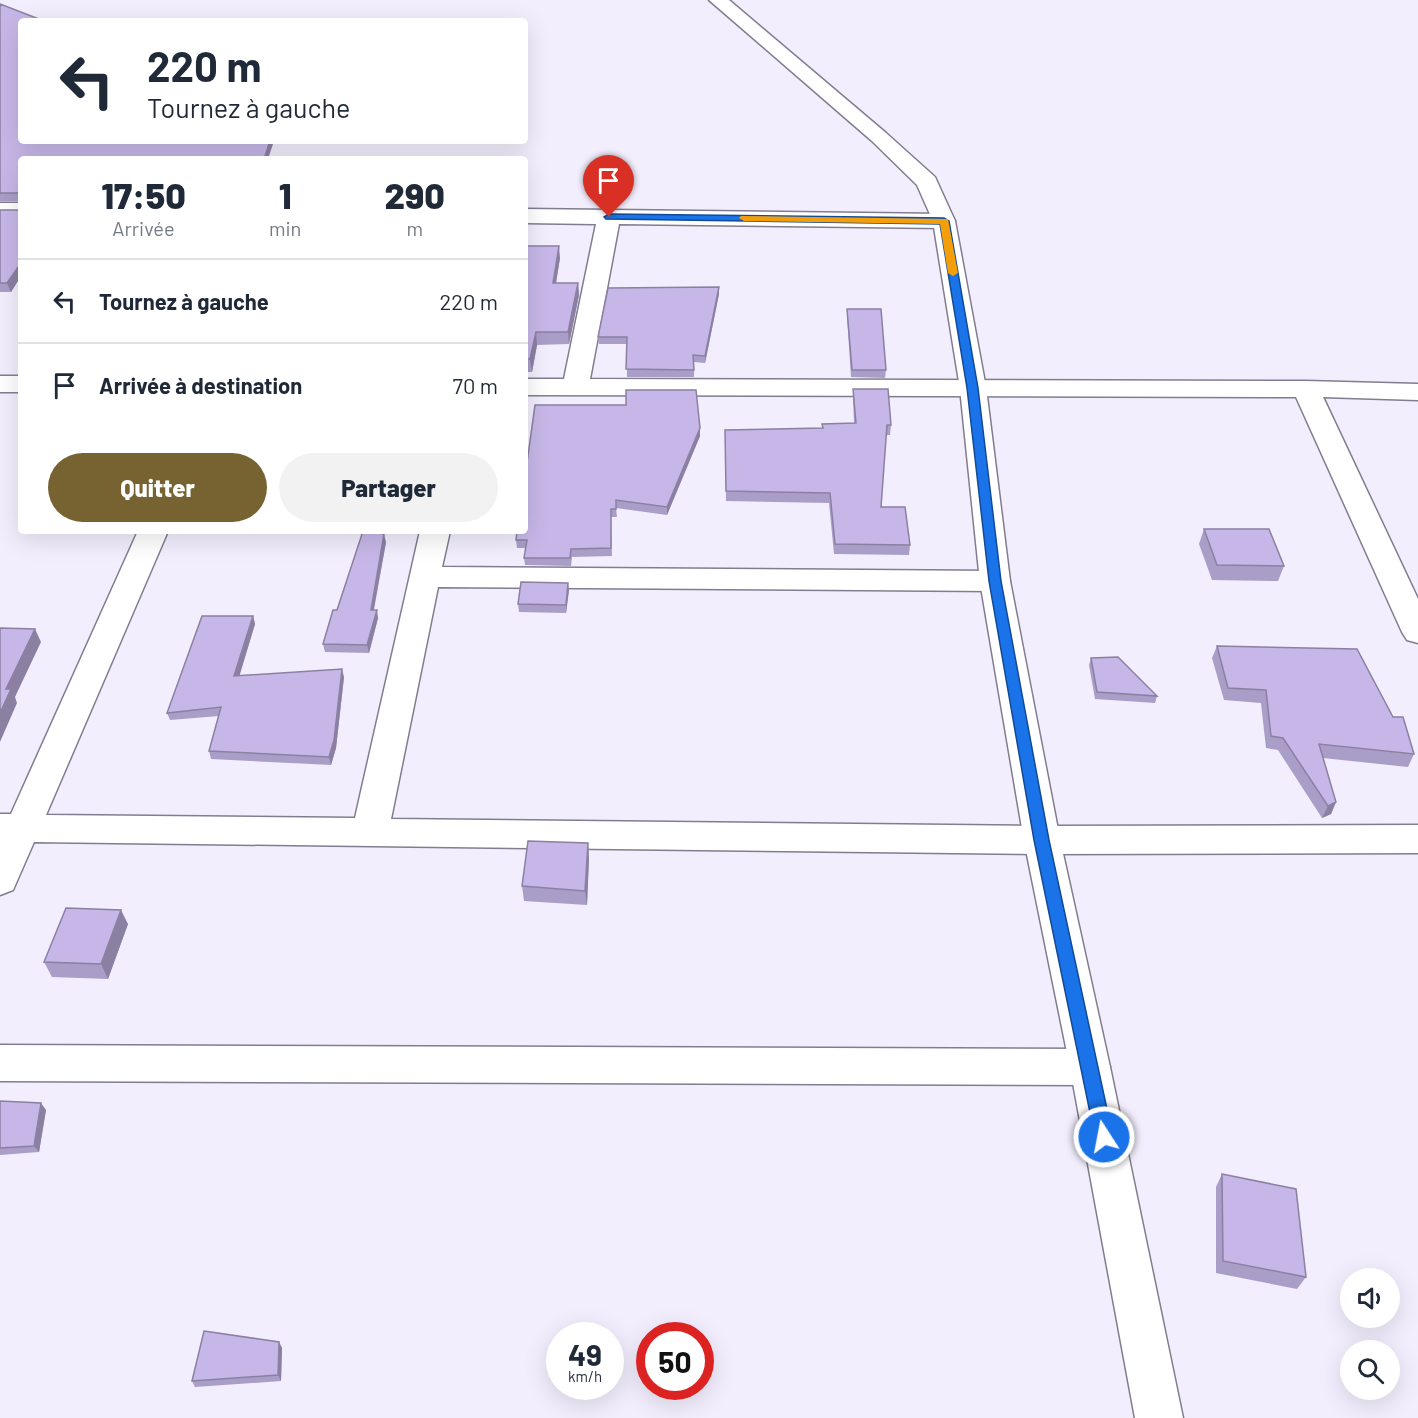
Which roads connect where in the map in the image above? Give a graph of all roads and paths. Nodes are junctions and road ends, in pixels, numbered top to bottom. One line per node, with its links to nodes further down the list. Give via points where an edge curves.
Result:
1 (718, 0): 6 (street, via 927,182)
2 (0, 210): 3 (street)
3 (18, 210)
4 (528, 216): 5 (street)
5 (609, 217): 6 (street); 10 (street)
6 (944, 221): 11 (street)
7 (0, 384): 8 (street)
8 (18, 384)
9 (528, 387): 10 (street)
10 (575, 387): 11 (street)
11 (973, 388): 12 (street); 17 (street)
12 (1306, 389): 13 (street); 18 (street)
13 (1418, 392)
14 (152, 534): 19 (street)
15 (434, 534): 16 (street)
16 (425, 577): 17 (street); 20 (street)
17 (995, 581): 22 (street)
18 (1418, 632)
19 (11, 828): 20 (street); 23 (street)
20 (370, 832): 22 (street)
21 (1418, 839): 22 (street)
22 (1042, 840): 25 (street)
23 (0, 880)
24 (0, 1063): 25 (street)
25 (1090, 1067): 26 (street)
26 (1159, 1418)

